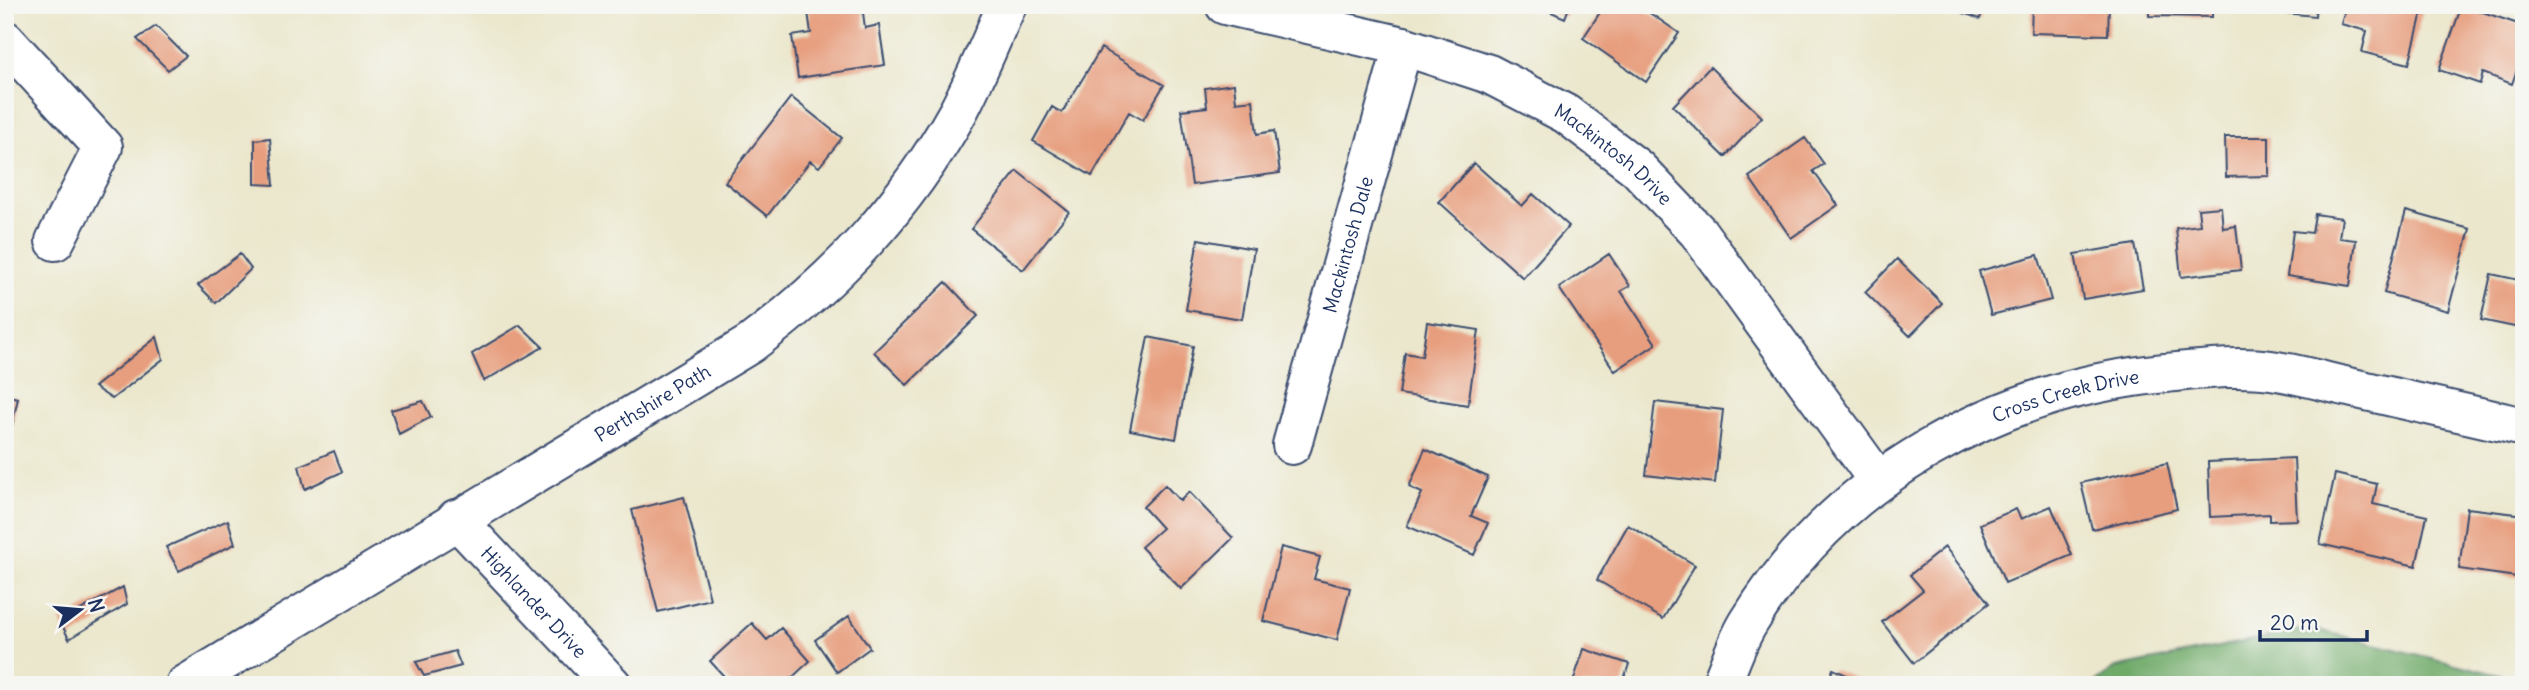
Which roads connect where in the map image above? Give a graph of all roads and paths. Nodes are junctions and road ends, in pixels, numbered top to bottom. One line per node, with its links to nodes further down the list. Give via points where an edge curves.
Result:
1 (1007, 5): 9 (street, Perthshire Path, via 958,111 913,183 861,248 804,303 750,344)
2 (1225, 5): 4 (street, Mackintosh Drive)
3 (5, 40): 5 (street, via 103,148)
4 (1403, 46): 7 (street, Mackintosh Dale); 8 (street, Mackintosh Drive, via 1489,74 1566,114 1637,168 1698,232)
5 (55, 241)
6 (2524, 426): 8 (street, Cross Creek Drive, via 2269,369 2199,370 2121,377 2044,398 1938,441)
7 (1292, 445)
8 (1877, 479): 12 (street, Cross Creek Drive, via 1828,524 1779,582 1748,623)
9 (456, 519): 10 (street, Perthshire Path); 11 (street, Highlander Drive)
10 (185, 685)
11 (612, 685)
12 (1721, 685)

